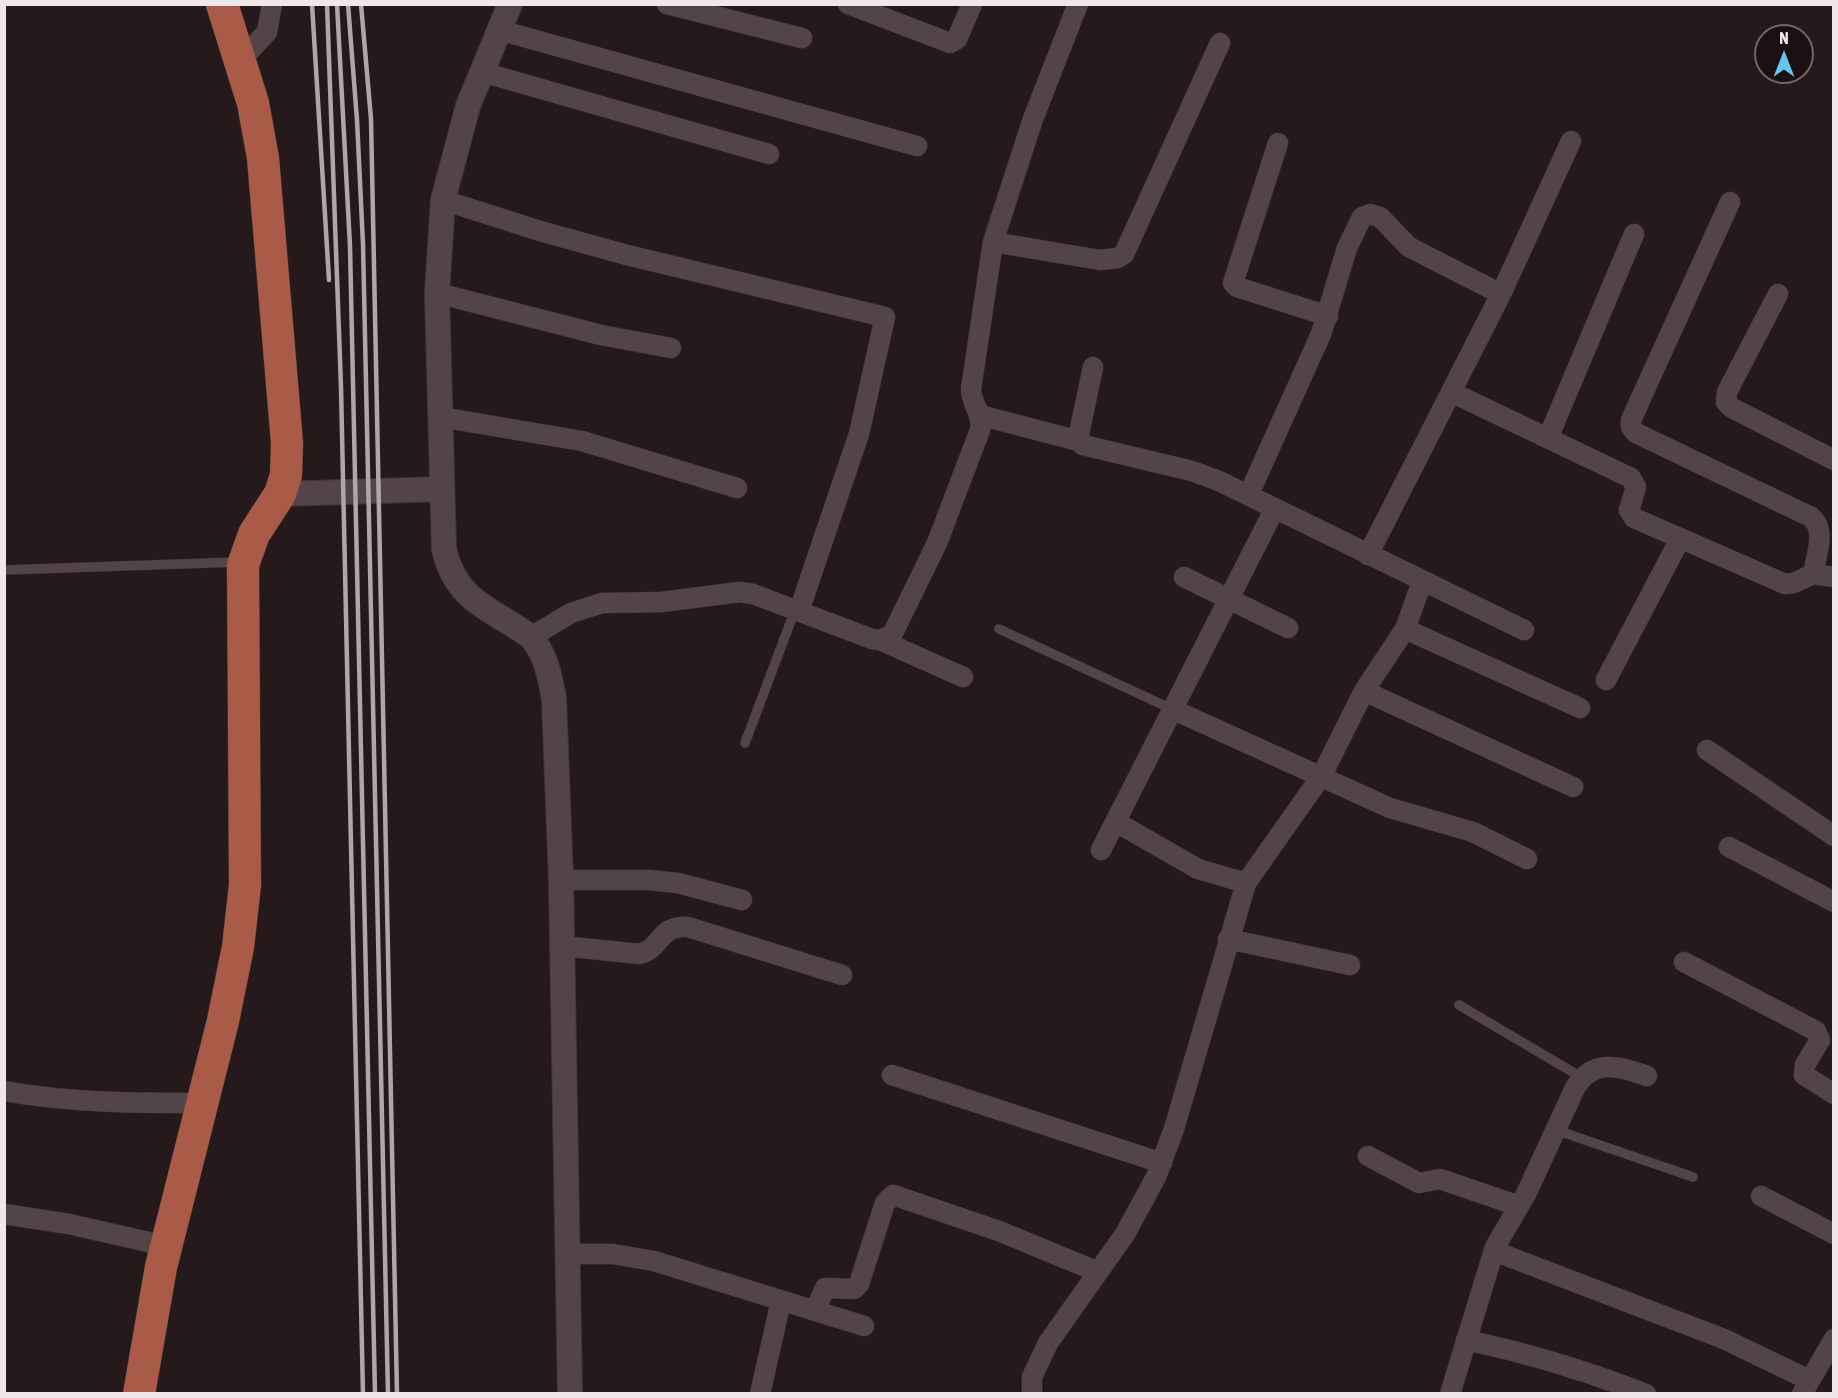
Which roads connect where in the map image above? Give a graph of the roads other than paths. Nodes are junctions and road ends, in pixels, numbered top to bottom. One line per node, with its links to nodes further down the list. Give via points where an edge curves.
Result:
1 (222, 4): 11 (main road)
2 (272, 4): 11 (street, via 267,32)
3 (510, 4): 8 (street)
4 (667, 4): 9 (street)
5 (848, 4): 6 (street, via 950,43 957,39)
6 (972, 4)
7 (1078, 4): 20 (street, via 1033,119)
8 (499, 30): 12 (street); 15 (street)
9 (802, 38)
10 (1221, 43): 20 (street, via 1124,254 1100,260)
11 (242, 60): 35 (main road, via 263,158 284,387 286,475)
12 (482, 72): 16 (street); 17 (street, via 468,106)
13 (1571, 141): 22 (street)
14 (1278, 143): 24 (street, via 1233,283)
15 (916, 146)
16 (769, 154)
17 (443, 200): 21 (street); 47 (street, via 627,255 885,317 859,434)
18 (1730, 202): 42 (street, via 1631,427 1636,433 1817,521 1820,532)
19 (1634, 234): 30 (street)
20 (993, 242): 28 (street, via 971,389)
21 (437, 293): 25 (street, via 602,335); 29 (street)
22 (1501, 294): 24 (street, via 1409,247 1380,217 1365,214 1347,248); 27 (street)
23 (1778, 294): 32 (street, via 1727,392 1726,402)
24 (1328, 316): 36 (street)
25 (671, 348)
26 (1093, 367): 31 (street)
27 (1451, 392): 30 (street); 39 (street)
28 (979, 415): 31 (street); 53 (street, via 980,430 937,543 892,635)
29 (440, 417): 33 (street, via 582,441); 34 (street)
30 (1548, 438): 38 (street, via 1631,478 1636,488 1631,516)
31 (1079, 441): 36 (street, via 1192,471)
32 (1833, 460)
33 (737, 488)
34 (442, 489): 35 (street); 52 (street, via 444,549 453,578 463,592)
35 (280, 494): 40 (main road, via 254,534)
36 (1248, 494): 37 (street)
37 (1275, 508): 39 (street); 46 (street)
38 (1680, 538): 42 (street, via 1785,584); 55 (street)
39 (1368, 555): 45 (street)
40 (244, 562): 41 (lane); 83 (main road, via 245,885 238,947)
41 (4, 570)
42 (1813, 574): 44 (street)
43 (1184, 577): 46 (street)
44 (1833, 577)
45 (1422, 582): 50 (street); 51 (street)
46 (1229, 597): 49 (street); 58 (street)
47 (797, 611): 52 (street, via 740,592 661,602 611,602 571,613); 53 (street); 59 (lane)
48 (999, 628): 58 (lane)
49 (1288, 628)
50 (1405, 628): 56 (street); 57 (street)
51 (1524, 630)
52 (531, 637): 68 (street, via 545,659 554,699)
53 (880, 640): 54 (street)
54 (963, 676)
55 (1606, 680)
56 (1364, 691): 61 (street); 62 (street)
57 (1580, 708)
58 (1174, 710): 61 (street); 63 (street)
59 (745, 743)
60 (1707, 750): 64 (street)
61 (1322, 775): 67 (street, via 1390,808 1473,832); 69 (street)
62 (1573, 787)
63 (1116, 822): 66 (street); 69 (street, via 1198,869)
64 (1833, 836)
65 (1729, 847): 71 (street)
66 (1101, 850)
67 (1527, 859)
68 (561, 879): 70 (street, via 649,879); 73 (street)
69 (1246, 883): 72 (street)
70 (742, 900)
71 (1833, 902)
72 (1228, 939): 75 (street); 86 (street)
73 (562, 946): 76 (street, via 640,954 668,930 688,927); 94 (street)
74 (1684, 962): 82 (street, via 1816,1031 1820,1040 1805,1065 1804,1075)
75 (1350, 965)
76 (842, 975)
77 (1459, 1005): 80 (lane)
78 (892, 1075): 86 (street)
79 (1647, 1076): 80 (street, via 1624,1068 1605,1067)
80 (1581, 1077): 84 (street)
81 (4, 1091): 83 (street, via 59,1100)
82 (1833, 1094)
83 (202, 1103): 92 (main road)
84 (1556, 1130): 87 (lane); 89 (street)
85 (1368, 1156): 89 (street, via 1419,1183 1440,1179)
86 (1162, 1162): 95 (street, via 1125,1234)
87 (1693, 1177)
88 (1761, 1196): 91 (street)
89 (1519, 1206): 93 (street)
90 (4, 1214): 92 (street)
91 (1833, 1234)
92 (166, 1246): 102 (main road)
93 (1494, 1251): 99 (street); 101 (street, via 1724,1339)
94 (569, 1254): 96 (street, via 613,1254 654,1261); 103 (street)
95 (1098, 1272): 97 (street, via 1008,1234 892,1195 885,1203 859,1284 854,1289 825,1288); 105 (street, via 1036,1365)
96 (781, 1301): 97 (street); 104 (street)
97 (815, 1311): 98 (street)
98 (864, 1326)
99 (1466, 1340): 106 (street); 107 (street, via 1572,1367)
100 (1833, 1340): 101 (street)
101 (1805, 1387)
102 (139, 1394)
103 (570, 1394)
104 (760, 1394)
105 (1032, 1394)
106 (1450, 1394)
107 (1646, 1394)

